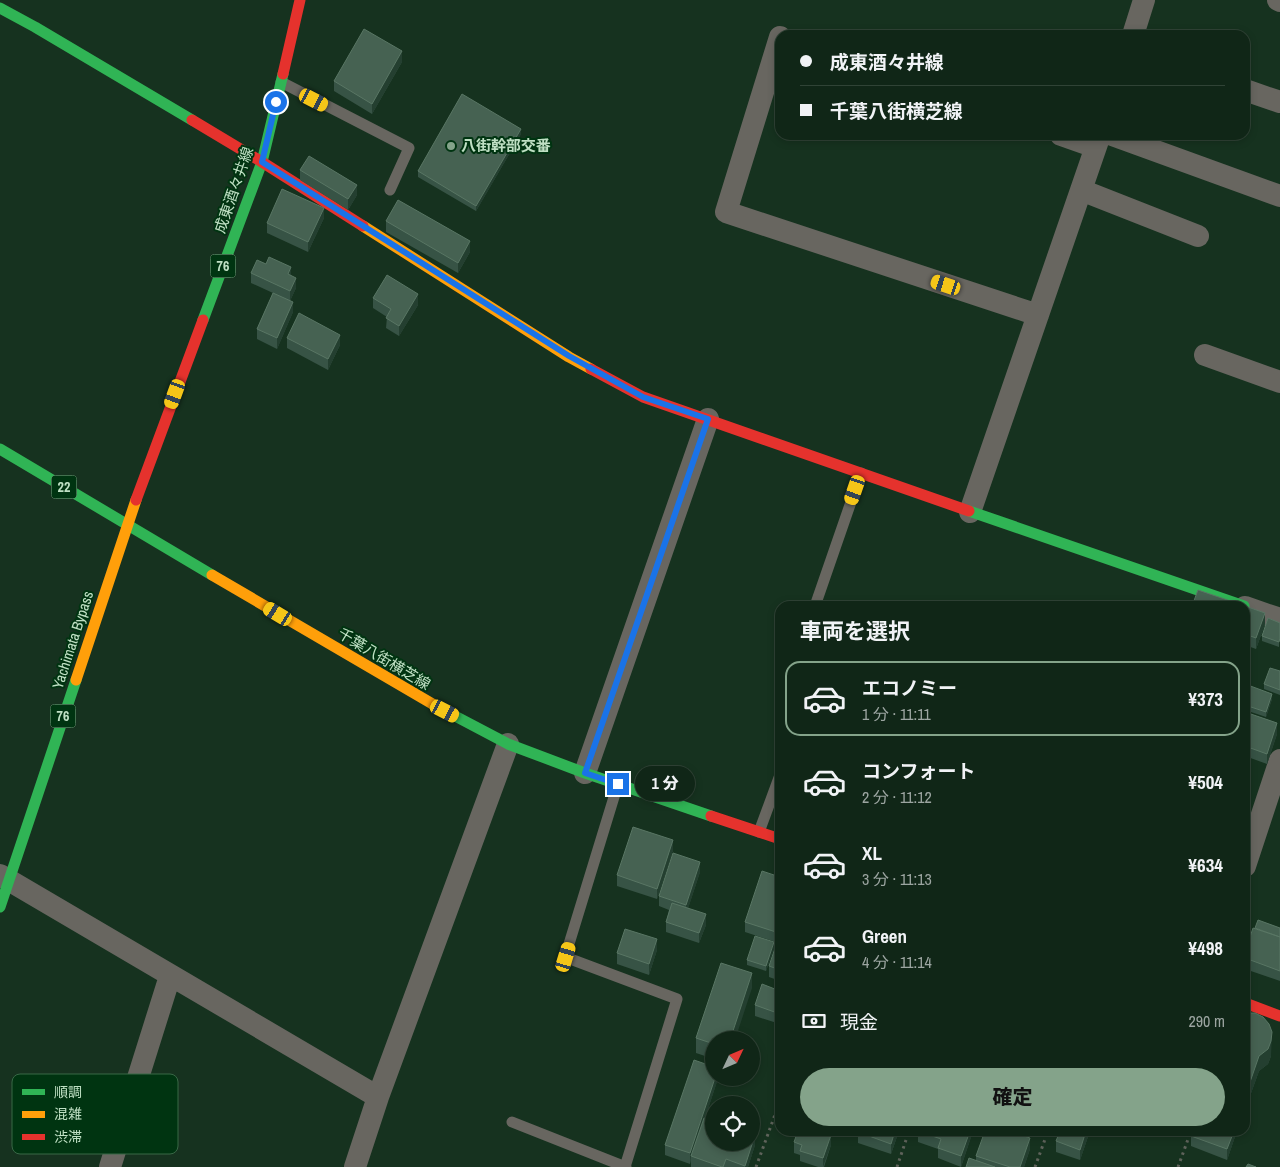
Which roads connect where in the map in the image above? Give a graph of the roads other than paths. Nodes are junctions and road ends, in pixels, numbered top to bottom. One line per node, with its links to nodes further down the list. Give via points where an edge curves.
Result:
1 (300, 0): 6 (main road, 成東酒々井線 / 76)
2 (1144, 0): 4 (street)
3 (0, 8): 11 (main road)
4 (1135, 30)
5 (775, 53): 16 (street, via 726,212)
6 (281, 82): 11 (main road, 成東酒々井線 / 76); 12 (lane, via 409,148)
7 (1250, 92): 8 (street)
8 (1280, 102)
9 (1102, 140): 13 (street)
10 (1105, 140): 14 (street)
11 (262, 162): 19 (main road, via 569,356 643,397); 23 (main road, 成東酒々井線 / 76)
12 (390, 190)
13 (1081, 190): 15 (street); 16 (street)
14 (1280, 196)
15 (1198, 236)
16 (1038, 315): 22 (street)
17 (1205, 355): 18 (street)
18 (1280, 382)
19 (708, 419): 21 (main road); 30 (street)
20 (0, 449): 23 (main road, 千葉八街横芝線 / 22)
21 (861, 473): 22 (main road); 24 (lane)
22 (970, 512): 25 (main road)
23 (128, 526): 28 (main road, 千葉八街横芝線 / 22, via 430,703); 36 (main road, Yachimata Bypass / 76)
24 (817, 601)
25 (1230, 601)
26 (1250, 608): 27 (street)
27 (1280, 619)
28 (508, 744): 30 (main road, 千葉八街横芝線 / 22); 42 (street)
29 (1280, 760): 35 (street)
30 (585, 773): 31 (main road, 千葉八街横芝線 / 22)
31 (618, 784): 33 (main road, 千葉八街横芝線 / 22); 47 (lane, via 566,957 677,1000)
32 (775, 789): 33 (lane)
33 (759, 832): 34 (main road, 千葉八街横芝線 / 22)
34 (775, 837)
35 (1250, 851)
36 (4, 877): 37 (main road, Yachimata Bypass / 76); 38 (street)
37 (0, 906)
38 (170, 976): 41 (street); 42 (street)
39 (1250, 1005): 40 (main road)
40 (1280, 1016)
41 (139, 1074)
42 (378, 1097): 46 (street)
43 (512, 1122): 47 (lane)
44 (114, 1154): 45 (street)
45 (110, 1167)
46 (355, 1167)
47 (625, 1167)

